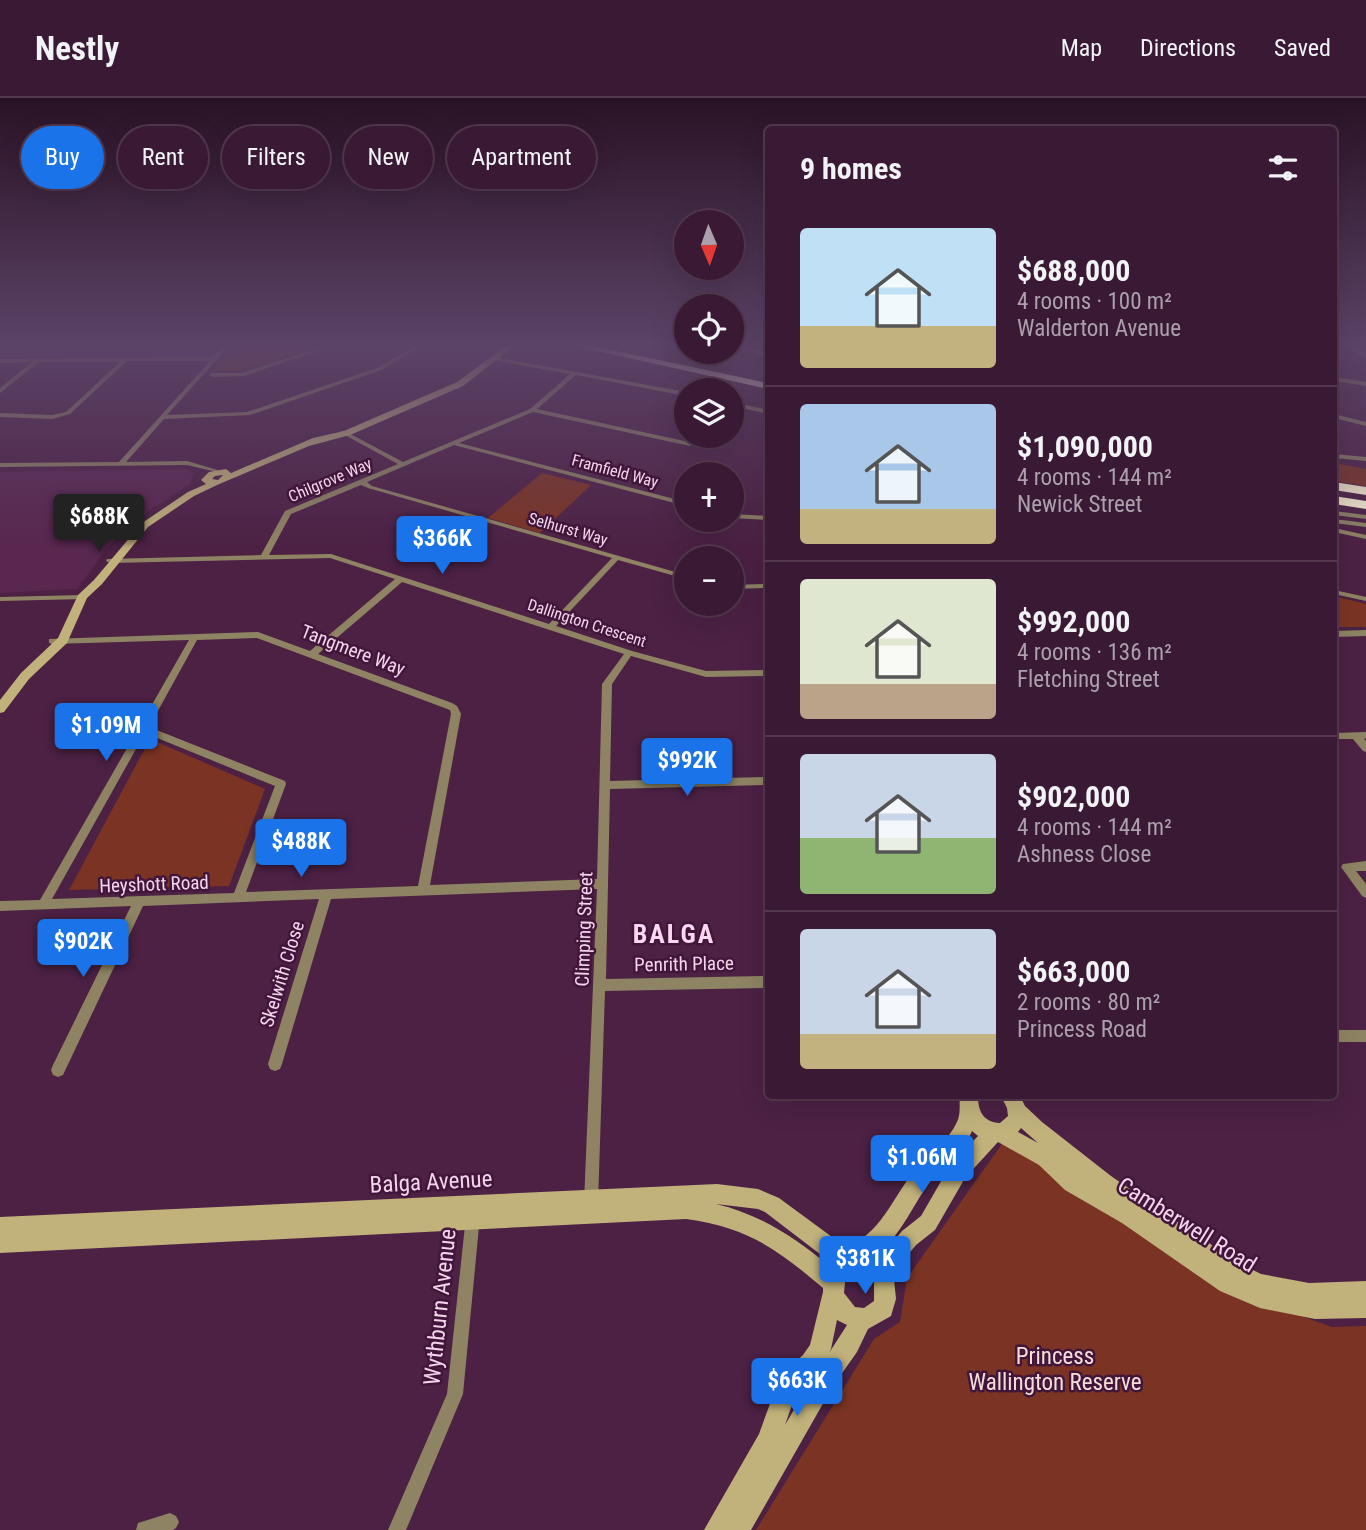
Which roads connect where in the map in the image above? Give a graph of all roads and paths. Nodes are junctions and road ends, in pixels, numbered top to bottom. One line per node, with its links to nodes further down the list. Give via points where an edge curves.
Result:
1 (69, 413): 7 (street, via 52,417)
2 (167, 413): 8 (street)
3 (250, 413): 8 (street)
4 (391, 413): 11 (main road)
5 (525, 413): 13 (street, Chilgrove Way)
6 (546, 413): 12 (street)
7 (0, 415)
8 (163, 417): 16 (street)
9 (1337, 417): 10 (street)
10 (1366, 424)
11 (345, 432): 17 (street); 19 (main road)
12 (674, 440)
13 (456, 443): 17 (street, Chilgrove Way); 24 (street, Framfield Way)
14 (1337, 456): 15 (street)
15 (1366, 458)
16 (121, 463): 18 (street); 19 (street, via 187,463)
17 (402, 464): 20 (street, Chilgrove Way)
18 (0, 465)
19 (215, 476): 36 (main road, via 145,524)
20 (362, 482): 34 (street, Chilgrove Way, via 288,513); 35 (street, Selhurst Way)
21 (1337, 486): 22 (highway)
22 (1366, 491)
23 (1337, 500): 25 (highway)
24 (674, 501)
25 (1366, 505)
26 (1337, 513): 28 (street)
27 (744, 517): 29 (street)
28 (1366, 517)
29 (765, 518)
30 (1337, 521): 31 (street)
31 (1366, 525)
32 (1337, 531): 33 (street)
33 (1366, 537)
34 (264, 557): 36 (street, Dallington Crescent); 38 (street, Dallington Crescent, via 331,556)
35 (616, 558): 37 (street, Selhurst Way); 45 (street)
36 (112, 560): 42 (main road, via 98,582)
37 (674, 574)
38 (401, 578): 45 (street, Dallington Crescent); 50 (street)
39 (765, 586): 40 (street)
40 (744, 587)
41 (1337, 593): 44 (street)
42 (79, 597): 43 (street); 49 (main road)
43 (0, 599)
44 (1366, 599)
45 (552, 626): 51 (street, Dallington Crescent)
46 (1366, 633): 47 (street)
47 (1337, 634)
48 (195, 636): 49 (street, Tangmere Way); 50 (street, Tangmere Way, via 258,635); 54 (street)
49 (57, 641): 53 (main road)
50 (313, 653): 63 (street, Tangmere Way, via 454,708)
51 (629, 653): 52 (street, Dallington Crescent, via 706,674); 60 (street, Climping Street, via 607,684)
52 (765, 673)
53 (0, 709)
54 (143, 728): 66 (street, via 281,784); 69 (street)
55 (1355, 735): 56 (street); 57 (street); 58 (street)
56 (1366, 735)
57 (1337, 736)
58 (1366, 748)
59 (765, 781): 60 (street)
60 (604, 785): 62 (street, Climping Street)
61 (1366, 866): 64 (street, via 1347,867)
62 (603, 884): 63 (street, Heyshott Road); 71 (street, Climping Street)
63 (423, 891): 65 (street, Heyshott Road)
64 (1366, 893)
65 (326, 895): 66 (street, Heyshott Road); 74 (street, Skelwith Close)
66 (238, 898): 67 (street, Heyshott Road)
67 (139, 902): 69 (street, Heyshott Road); 75 (street)
68 (0, 905): 69 (street, Heyshott Road)
69 (43, 905)
70 (765, 982): 71 (street, Penrith Place)
71 (599, 985): 79 (street, Climping Street)
72 (1366, 1036): 73 (street)
73 (1337, 1037)
74 (275, 1065)
75 (58, 1070)
76 (1013, 1100): 78 (main road, via 1014,1126); 86 (main road, Camberwell Road, via 1035,1129 1114,1190 1258,1284 1309,1294)
77 (970, 1104): 78 (main road, Camberwell Road, via 980,1126); 83 (main road, via 958,1142 928,1168 896,1220 867,1250)
78 (998, 1133): 84 (main road, via 958,1171 928,1223 895,1255); 87 (main road, Camberwell Road, via 1046,1158 1072,1183 1227,1284 1260,1297 1315,1308)
79 (591, 1206): 80 (main road, Balga Avenue); 83 (main road, Balga Avenue, via 717,1194 758,1199); 85 (main road, Balga Avenue, via 724,1213 784,1243)
80 (474, 1212): 81 (main road, Balga Avenue); 82 (main road, Balga Avenue); 91 (street, Wythburn Avenue, via 455,1394)
81 (0, 1227)
82 (0, 1243)
83 (849, 1257): 84 (main road, via 871,1261); 85 (main road, via 838,1265)
84 (884, 1278): 88 (main road, via 887,1294 883,1308 874,1317)
85 (832, 1288): 88 (main road, via 844,1312); 92 (main road, via 820,1349 788,1384 768,1440)
86 (1366, 1292)
87 (1366, 1307)
88 (861, 1320): 93 (main road)
89 (170, 1522): 90 (street)
90 (145, 1530)
91 (397, 1530)
92 (716, 1530)
93 (737, 1530)

